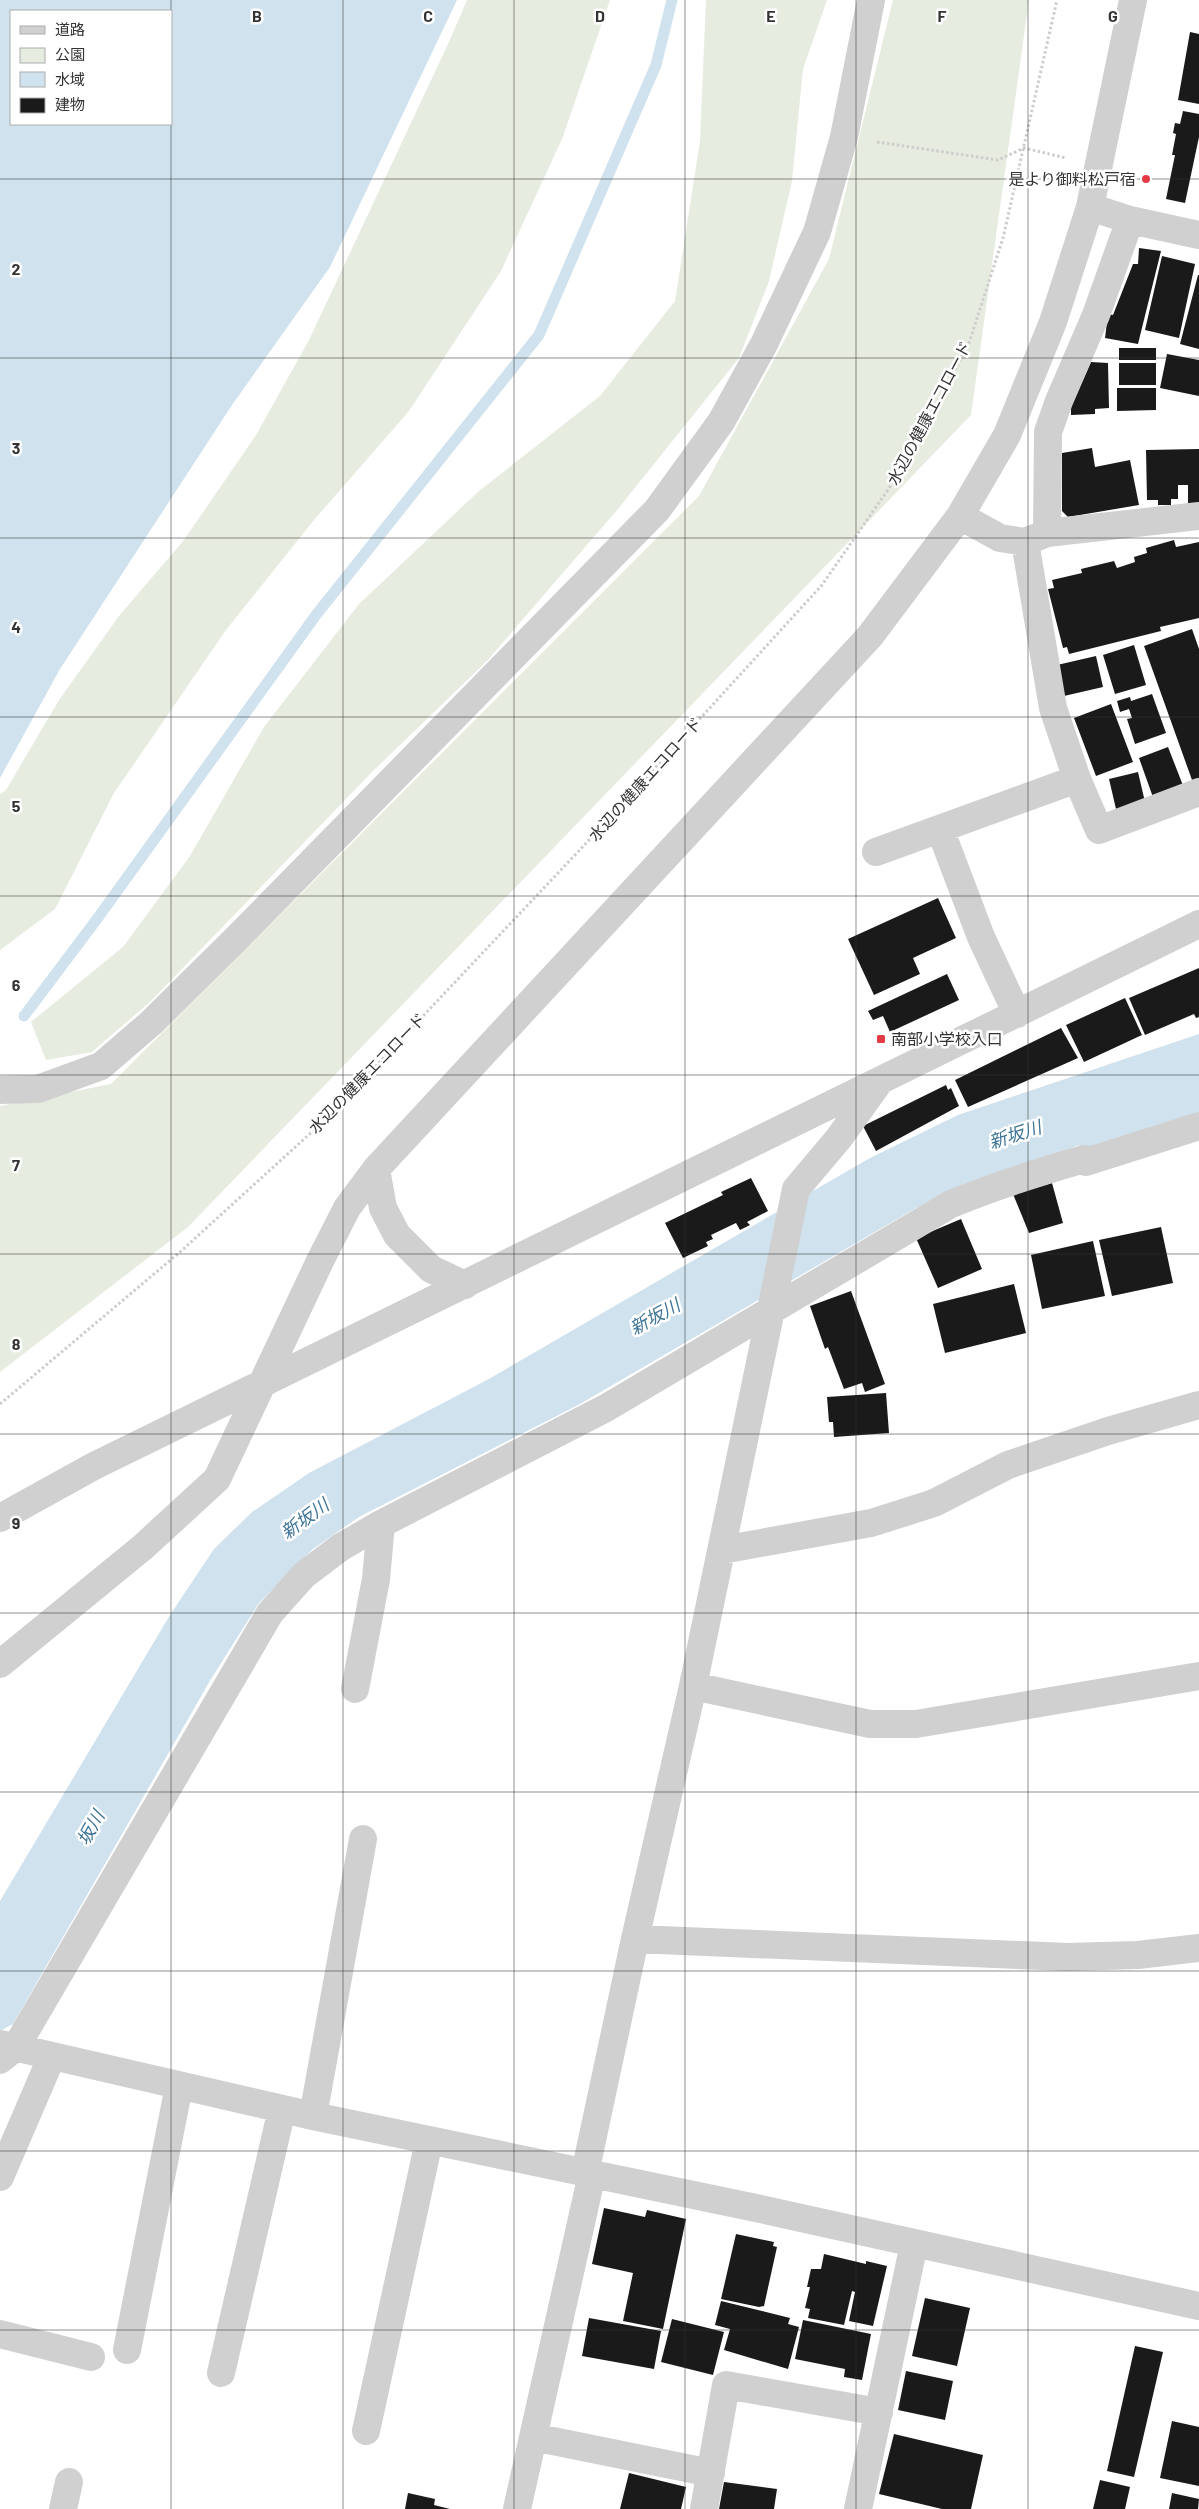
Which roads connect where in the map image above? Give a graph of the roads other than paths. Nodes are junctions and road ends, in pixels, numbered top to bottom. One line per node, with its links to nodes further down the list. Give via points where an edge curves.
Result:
1 (871, 0): 16 (street, via 844,137 817,232 764,344 722,422 656,510 151,1023 101,1066 38,1089)
2 (1133, 0): 3 (street)
3 (1090, 207): 4 (street); 6 (street, via 1053,322 1010,426)
4 (1130, 220): 5 (street); 8 (street, via 1096,315 1048,432)
5 (1199, 235)
6 (960, 516): 8 (street, via 1000,538); 18 (street, via 870,636)
7 (1199, 516): 8 (street)
8 (1036, 537): 9 (street, via 1053,708)
9 (1077, 778): 10 (street, via 1099,830); 11 (street)
10 (1199, 792)
11 (940, 829): 12 (street); 14 (street, via 981,937)
12 (876, 852)
13 (1199, 924): 14 (street)
14 (1017, 1014): 15 (street)
15 (879, 1082): 19 (street); 20 (street, via 839,1138 796,1189)
16 (0, 1090)
17 (1199, 1126): 20 (street, via 996,1186 951,1204)
18 (376, 1169): 19 (street, via 383,1208 397,1235 431,1269); 21 (street, via 347,1208 299,1301)
19 (465, 1285): 21 (street)
20 (771, 1312): 24 (street, via 606,1408); 25 (street)
21 (264, 1382): 23 (street, via 94,1466); 26 (street, via 217,1479 143,1547)
22 (1199, 1405): 25 (street, via 1008,1465 934,1503 871,1523)
23 (0, 1518)
24 (381, 1524): 29 (street, via 376,1579); 33 (street, via 341,1547 304,1575 270,1613)
25 (722, 1550): 28 (street)
26 (0, 1664)
27 (1199, 1676): 28 (street, via 916,1724 870,1724)
28 (693, 1686): 31 (street)
29 (355, 1689)
30 (363, 1839): 37 (street)
31 (635, 1939): 32 (street, via 1067,1957 1138,1955); 39 (street)
32 (1199, 1948)
33 (5, 2050): 34 (street)
34 (52, 2056): 35 (street); 40 (street)
35 (179, 2086): 36 (street); 44 (street)
36 (282, 2109): 37 (street); 46 (street)
37 (313, 2116): 38 (street)
38 (429, 2141): 39 (street); 48 (street)
39 (588, 2173): 41 (street); 49 (street)
40 (0, 2177)
41 (914, 2244): 42 (street); 47 (street)
42 (1199, 2306)
43 (0, 2334): 45 (street)
44 (127, 2350)
45 (92, 2357)
46 (221, 2373)
47 (879, 2412): 50 (street, via 726,2385); 55 (street)
48 (366, 2431)
49 (534, 2437): 50 (street); 53 (street)
50 (711, 2473): 54 (street)
51 (69, 2482): 52 (street)
52 (63, 2509)
53 (517, 2509)
54 (704, 2509)
55 (858, 2509)

